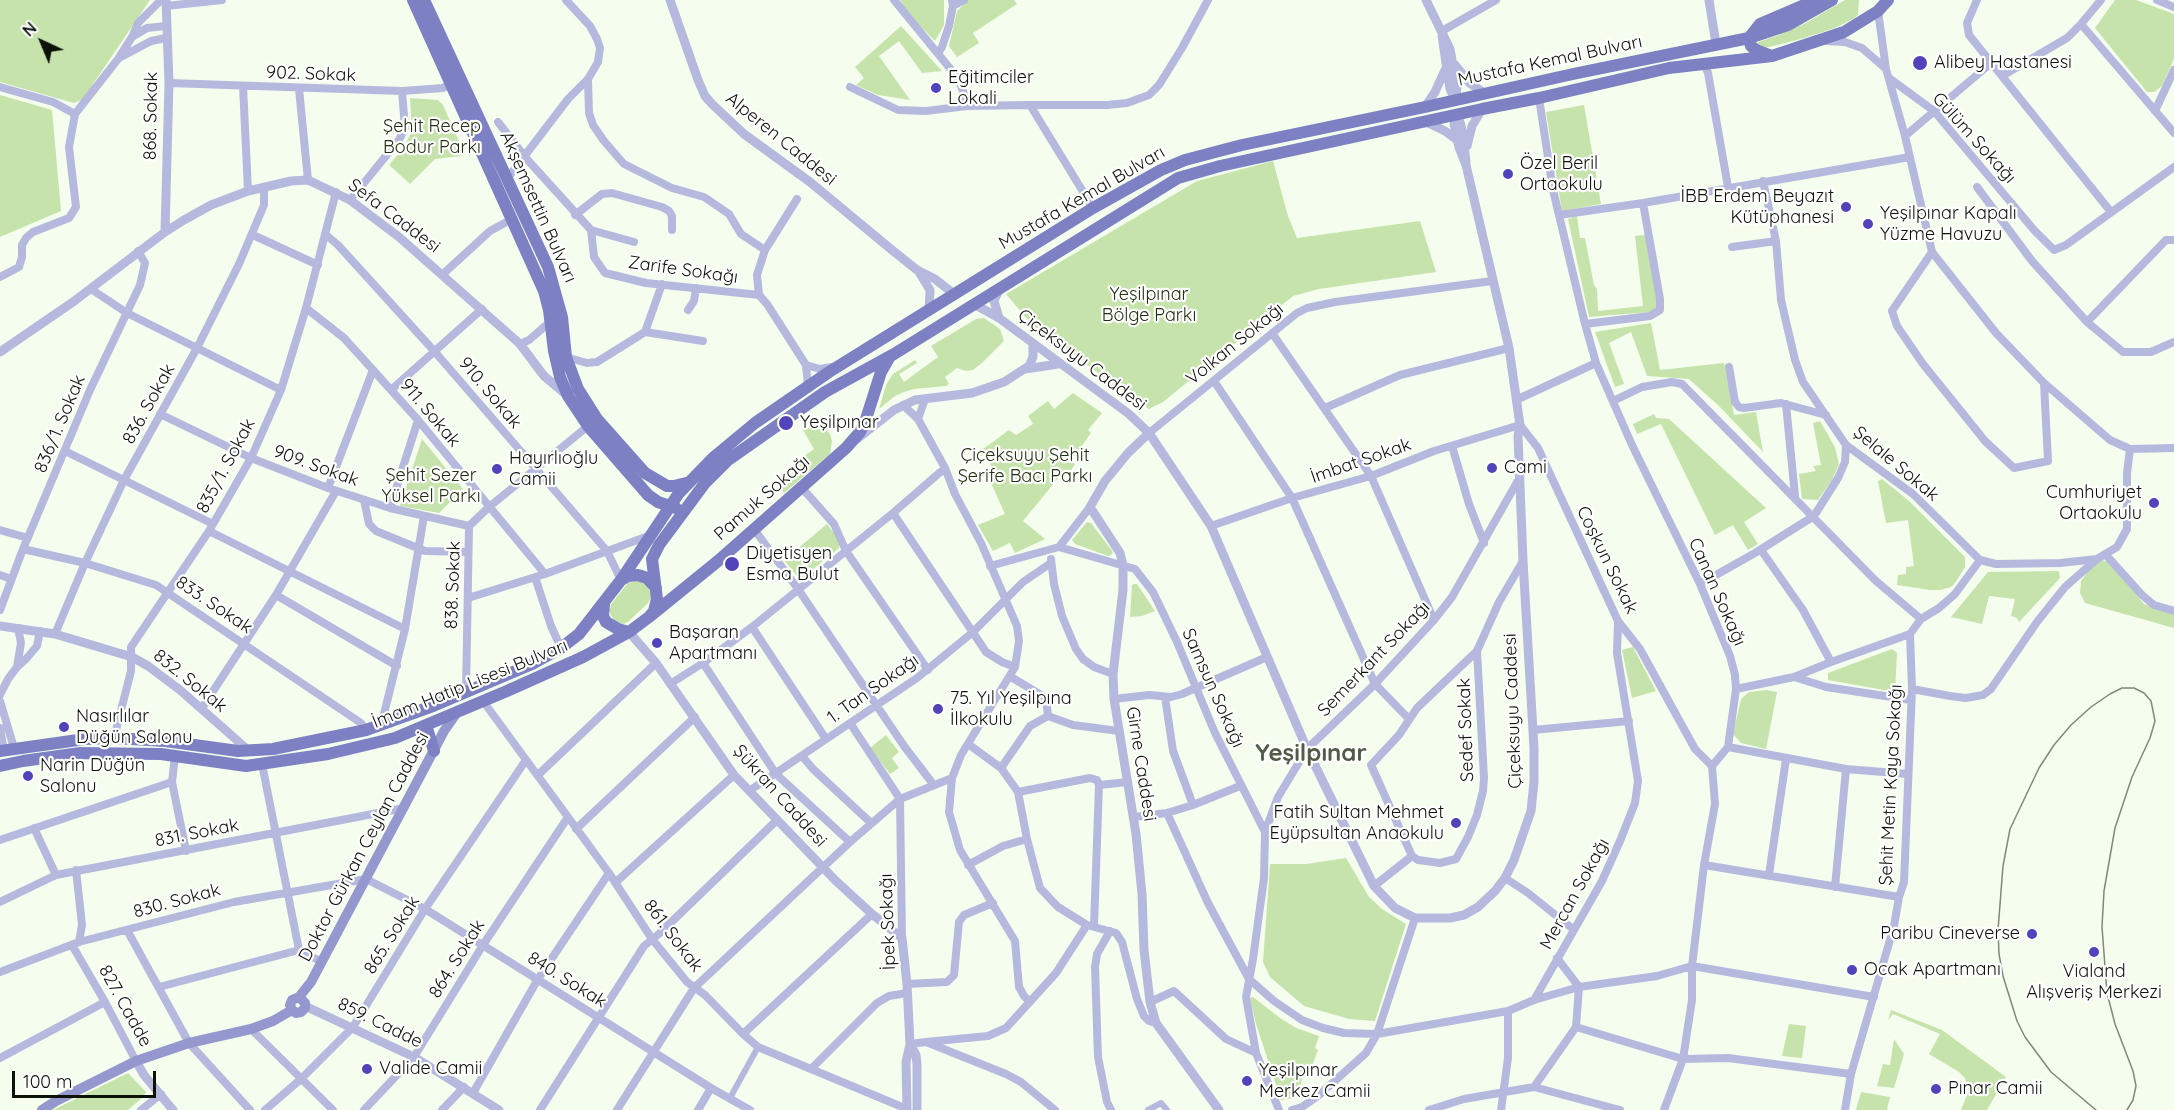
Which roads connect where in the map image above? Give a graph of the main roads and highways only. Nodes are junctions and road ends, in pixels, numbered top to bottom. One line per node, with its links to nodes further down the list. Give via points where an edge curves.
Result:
1 (413, 0): 18 (main road, Akşemsettin Bulvarı, via 544,291 554,351 568,396)
2 (424, 0): 18 (main road, Akşemsettin Bulvarı, via 553,281 566,357)
3 (1816, 0): 7 (main road, via 1760,24)
4 (1832, 0): 7 (main road, Mustafa Kemal Bulvarı, via 1788,25)
5 (1888, 0): 6 (main road, Mustafa Kemal Bulvarı)
6 (1876, 6): 9 (main road, Mustafa Kemal Bulvarı, via 1844,32)
7 (1749, 38): 8 (main road, Mustafa Kemal Bulvarı); 9 (main road, via 1756,50)
8 (1716, 44): 10 (main road, via 1710,53); 11 (main road, Mustafa Kemal Bulvarı)
9 (1772, 56): 10 (main road, Mustafa Kemal Bulvarı)
10 (1670, 68): 12 (main road, Mustafa Kemal Bulvarı)
11 (1573, 74): 12 (main road, via 1543,88); 13 (main road, Mustafa Kemal Bulvarı)
12 (1539, 98): 14 (main road, Mustafa Kemal Bulvarı)
13 (1455, 100): 14 (main road); 15 (main road, Mustafa Kemal Bulvarı, via 1185,160 1094,208)
14 (1457, 114): 16 (main road, Mustafa Kemal Bulvarı, via 1188,174 1136,202)
15 (954, 294): 16 (main road); 20 (main road, Mustafa Kemal Bulvarı, via 755,423)
16 (974, 304): 17 (main road, Mustafa Kemal Bulvarı)
17 (894, 354): 19 (main road, Mustafa Kemal Bulvarı, via 881,372 860,432); 22 (main road, Mustafa Kemal Bulvarı, via 825,392 728,460)
18 (593, 422): 20 (main road, Akşemsettin Bulvarı, via 656,481 674,486); 21 (main road, Akşemsettin Bulvarı)
19 (846, 448): 28 (main road, Pamuk Sokağı)
20 (691, 481): 23 (main road, Mustafa Kemal Bulvarı)
21 (648, 495): 23 (main road); 24 (main road, via 657,519)
22 (686, 506): 23 (main road); 26 (main road, Mustafa Kemal Bulvarı, via 652,559)
23 (670, 507): 24 (main road, Mustafa Kemal Bulvarı)
24 (652, 535): 25 (main road, Mustafa Kemal Bulvarı)
25 (621, 580): 26 (main road, via 638,575 647,578); 27 (main road, Mustafa Kemal Bulvarı)
26 (656, 589): 28 (main road, Mustafa Kemal Bulvarı, via 654,611)
27 (604, 603): 29 (main road, via 606,622); 30 (main road, İmam Hatip Lisesi Bulvarı)
28 (649, 617): 29 (main road, Pamuk Sokağı)
29 (629, 632): 31 (main road, İmam Hatip Lisesi Bulvarı)
30 (579, 634): 31 (main road, via 587,643); 34 (main road, İmam Hatip Lisesi Bulvarı, via 532,664 381,726 273,749 223,749 114,738)
31 (583, 657): 32 (main road, İmam Hatip Lisesi Bulvarı)
32 (458, 711): 33 (main road, İmam Hatip Lisesi Bulvarı); 35 (main road, Doktor Gürkan Ceylan Caddesi)
33 (426, 725): 35 (main road); 36 (main road, İmam Hatip Lisesi Bulvarı, via 352,749 262,764 232,765 133,753 80,753)
34 (6, 750): 36 (main road)
35 (434, 751): 38 (main road, Doktor Gürkan Ceylan Caddesi, via 302,1002 292,1000 292,1010 273,1021 136,1061)
36 (22, 761): 37 (main road, İmam Hatip Lisesi Bulvarı)
37 (0, 766)
38 (42, 1110)

